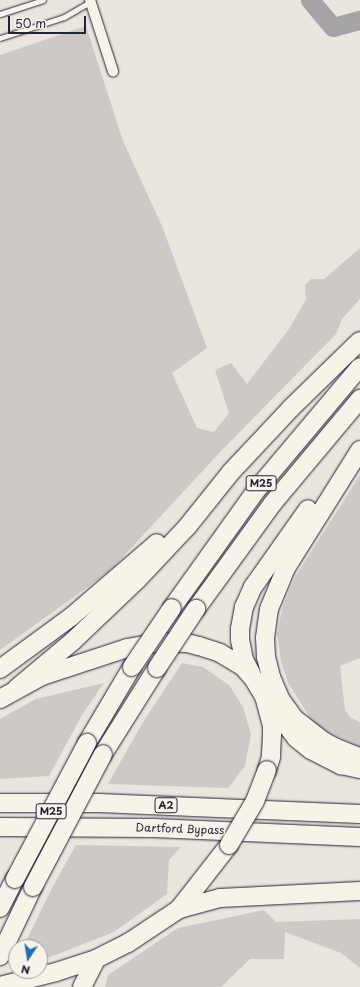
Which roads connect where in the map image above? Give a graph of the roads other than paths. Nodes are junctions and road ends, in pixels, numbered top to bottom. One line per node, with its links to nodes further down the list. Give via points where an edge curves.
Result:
1 (43, 0): 3 (lane)
2 (90, 1): 4 (lane, via 64,16); 5 (street)
3 (0, 14)
4 (0, 38)
5 (113, 71)
6 (360, 341): 11 (highway, M25, via 291,408)
7 (360, 367): 24 (highway, M25, bridge, via 258,488 132,667 87,743)
8 (360, 399): 26 (highway, M25, bridge, via 274,503 196,609 157,668 103,754)
9 (360, 442): 13 (highway, via 272,560 247,598 241,617 240,640 244,660)
10 (360, 450): 17 (highway, via 286,568 269,609 265,638 271,677 294,718 323,741)
11 (231, 472): 12 (highway, M25, via 106,588 66,621); 14 (highway, M25, via 187,527 137,580 73,641)
12 (0, 668)
13 (253, 678): 14 (highway, via 243,667 220,653 187,643 160,642 107,653 62,668); 15 (highway)
14 (17, 688): 16 (highway)
15 (264, 696): 18 (highway, via 296,738 311,750 341,765); 25 (highway, bridge, via 271,720 271,757 255,802 229,845)
16 (0, 699)
17 (360, 756)
18 (360, 769)
19 (0, 803): 20 (highway, A2, via 107,803)
20 (360, 814)
21 (0, 827): 22 (highway, Dartford Bypass / A2, via 154,828)
22 (360, 838)
23 (360, 891): 25 (highway, via 220,898)
24 (0, 908)
25 (179, 909): 27 (highway, via 128,943)
26 (0, 956)
27 (96, 959): 28 (highway); 31 (highway)
28 (56, 972): 29 (highway); 30 (highway)
29 (0, 986)
30 (36, 987)
31 (82, 987)

